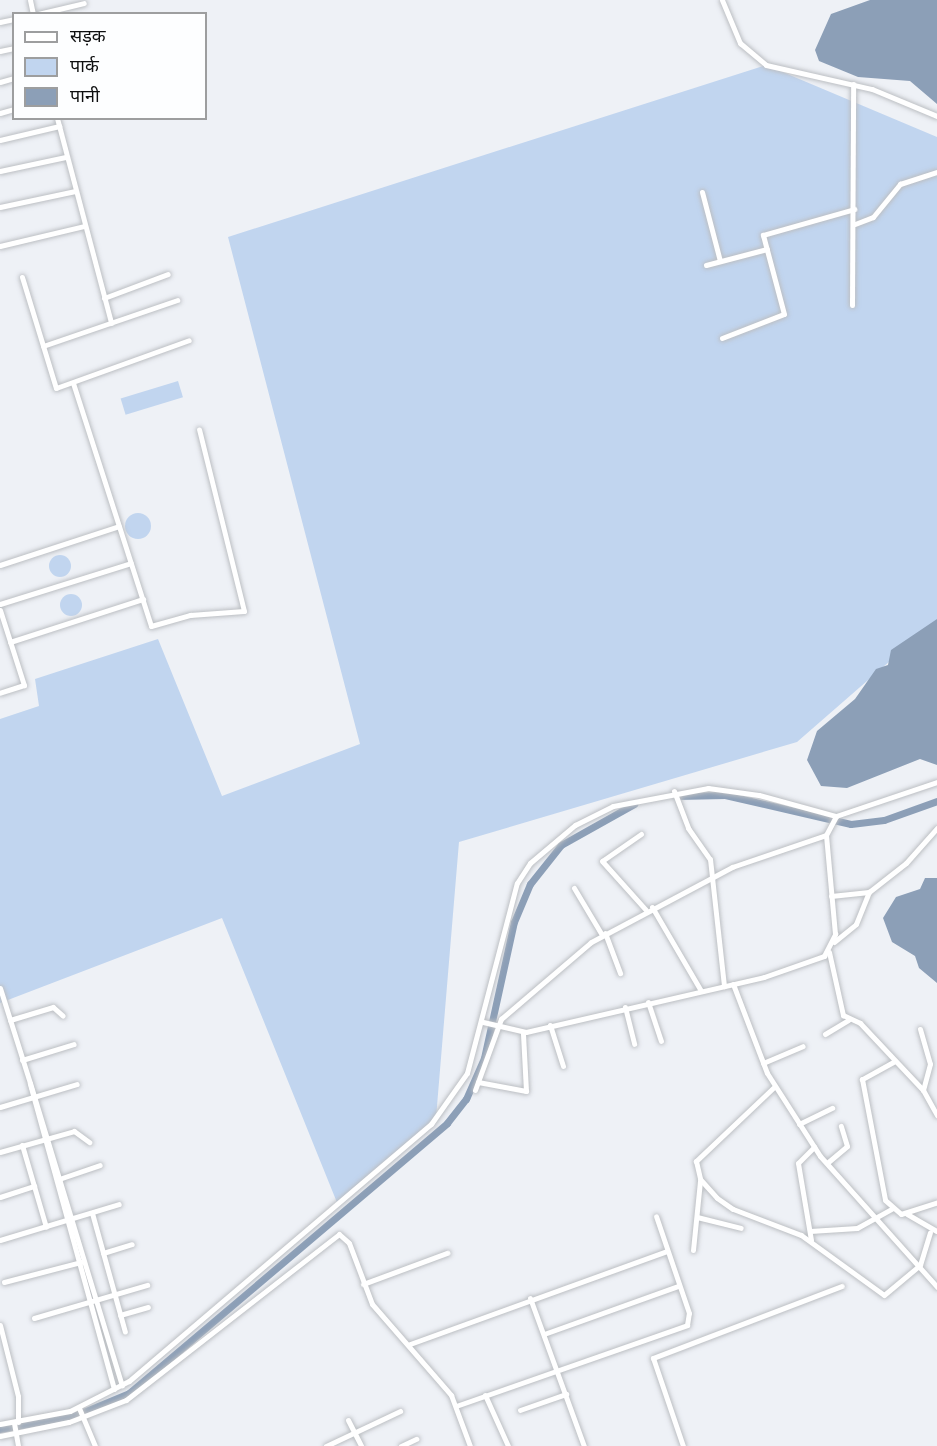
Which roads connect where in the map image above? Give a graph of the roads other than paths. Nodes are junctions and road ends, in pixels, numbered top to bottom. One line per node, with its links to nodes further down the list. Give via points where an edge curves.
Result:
1 (722, 0): 4 (street, via 740,43 754,59 778,70)
2 (84, 3): 3 (street)
3 (46, 12)
4 (854, 84): 5 (street); 15 (street)
5 (937, 116)
6 (58, 120): 7 (street)
7 (59, 126): 8 (street); 9 (street)
8 (0, 140)
9 (66, 156): 10 (street); 12 (street)
10 (0, 171)
11 (937, 172): 16 (street, via 900,184 873,217)
12 (75, 191): 14 (street); 17 (street)
13 (702, 192): 20 (street)
14 (0, 207)
15 (854, 209): 16 (street); 19 (street, via 766,233 762,238)
16 (855, 224): 26 (street, via 848,248)
17 (84, 226): 18 (street); 24 (street)
18 (0, 246)
19 (767, 249): 20 (street); 28 (street, via 784,314)
20 (720, 261): 21 (street)
21 (706, 265)
22 (168, 274): 24 (street)
23 (22, 277): 30 (street)
24 (104, 298): 27 (street)
25 (177, 300): 27 (street)
26 (852, 305)
27 (111, 323): 30 (street)
28 (722, 339)
29 (189, 340): 31 (street)
30 (43, 346): 31 (street, via 56,388)
31 (73, 383): 33 (street)
32 (199, 429): 36 (street, via 244,611 190,615 152,626)
33 (119, 526): 34 (street); 35 (street)
34 (131, 563): 36 (street); 37 (street)
35 (0, 565)
36 (143, 599): 39 (street)
37 (0, 604)
38 (0, 609): 39 (street)
39 (10, 642): 40 (street, via 24,685)
40 (0, 693)
41 (937, 782): 43 (street)
42 (675, 795): 43 (street, via 733,790); 47 (street); 65 (street, via 613,806 575,825 530,863 508,902)
43 (835, 821): 46 (street)
44 (937, 828): 49 (street, via 906,863)
45 (641, 834): 51 (street, via 602,861)
46 (826, 834): 47 (street); 50 (street)
47 (714, 875): 51 (street); 57 (street)
48 (574, 888): 52 (street)
49 (869, 892): 50 (street); 53 (street, via 857,923)
50 (831, 896): 53 (street)
51 (649, 908): 52 (street); 59 (street)
52 (603, 934): 55 (street); 66 (street, via 540,981)
53 (834, 942): 54 (street)
54 (829, 952): 56 (street); 64 (street, via 840,1011)
55 (620, 973)
56 (733, 984): 57 (street); 77 (street)
57 (724, 986): 59 (street)
58 (0, 988): 63 (street)
59 (700, 991): 60 (street)
60 (648, 1002): 61 (street); 71 (street)
61 (625, 1007): 67 (street); 73 (street)
62 (63, 1016): 63 (street, via 53,1007)
63 (10, 1020): 75 (street)
64 (848, 1020): 70 (street); 76 (street, via 860,1023)
65 (483, 1022): 66 (street); 144 (street, via 467,1073 431,1124)
66 (495, 1024): 69 (street); 79 (street)
67 (550, 1025): 69 (street); 78 (street)
68 (921, 1029): 82 (street, via 930,1064)
69 (523, 1033): 79 (street, via 526,1091)
70 (825, 1034)
71 (661, 1041)
72 (74, 1044): 75 (street)
73 (634, 1044)
74 (803, 1046): 77 (street)
75 (22, 1060): 84 (street)
76 (895, 1061): 82 (street); 105 (street, via 862,1079)
77 (763, 1063): 81 (street)
78 (563, 1066)
79 (477, 1082): 83 (street)
80 (77, 1084): 84 (street)
81 (774, 1087): 88 (street); 99 (street, via 707,1146 696,1161)
82 (923, 1089): 87 (street)
83 (475, 1090)
84 (33, 1097): 85 (street); 90 (street); 91 (street)
85 (0, 1107)
86 (832, 1107): 88 (street)
87 (937, 1114)
88 (799, 1124): 94 (street)
89 (841, 1126): 96 (street, via 847,1146)
90 (49, 1138): 91 (street); 92 (street, via 80,1131); 98 (street)
91 (42, 1140): 93 (street); 100 (street)
92 (89, 1142)
93 (22, 1145): 95 (street); 101 (street)
94 (814, 1147): 96 (street); 115 (street, via 798,1163)
95 (0, 1152)
96 (827, 1163): 112 (street)
97 (100, 1165): 98 (street)
98 (61, 1178): 100 (street); 110 (street)
99 (700, 1179): 109 (street); 119 (street, via 733,1209)
100 (54, 1180): 111 (street)
101 (34, 1186): 102 (street); 113 (street)
102 (0, 1197)
103 (937, 1202): 107 (street)
104 (119, 1204): 106 (street)
105 (891, 1209): 107 (street); 112 (street)
106 (92, 1213): 110 (street); 123 (street)
107 (907, 1214): 117 (street)
108 (656, 1216): 122 (street)
109 (697, 1217): 114 (street); 121 (street)
110 (73, 1218): 111 (street); 125 (street)
111 (66, 1220): 113 (street); 125 (street)
112 (879, 1220): 115 (street, via 848,1230); 126 (street)
113 (46, 1227): 118 (street)
114 (741, 1228)
115 (810, 1231): 119 (street)
116 (937, 1231): 117 (street)
117 (930, 1232): 126 (street)
118 (0, 1240)
119 (811, 1241): 126 (street, via 884,1295)
120 (132, 1244): 123 (street)
121 (693, 1250)
122 (667, 1251): 130 (street); 134 (street)
123 (103, 1253): 133 (street)
124 (447, 1253): 128 (street)
125 (82, 1261): 127 (street); 135 (street)
126 (921, 1265): 132 (street)
127 (4, 1282)
128 (363, 1284): 142 (street, via 372,1304); 151 (street, via 349,1243 342,1235 331,1236 150,1385)
129 (147, 1285): 133 (street)
130 (678, 1286): 141 (street); 143 (street, via 689,1313 687,1325)
131 (842, 1286): 166 (street, via 653,1358)
132 (937, 1287)
133 (114, 1295): 135 (street); 137 (street)
134 (530, 1298): 141 (street); 142 (street)
135 (93, 1301): 138 (street); 144 (street); 145 (street)
136 (148, 1307): 137 (street)
137 (120, 1315): 140 (street)
138 (34, 1318)
139 (0, 1324): 154 (street, via 18,1396)
140 (125, 1332)
141 (544, 1334): 143 (street)
142 (410, 1344): 148 (street)
143 (558, 1373): 146 (street); 147 (street)
144 (122, 1385): 145 (street)
145 (114, 1389): 151 (street)
146 (566, 1394): 149 (street); 165 (street)
147 (485, 1395): 148 (street); 164 (street)
148 (456, 1406): 163 (street)
149 (520, 1410)
150 (400, 1411): 155 (street)
151 (81, 1413): 154 (street); 154 (street); 159 (street)
152 (348, 1420): 155 (street)
153 (0, 1424): 154 (street)
154 (15, 1427): 156 (street); 158 (street)
155 (354, 1433): 160 (street); 161 (street)
156 (0, 1436)
157 (416, 1439): 162 (street)
158 (18, 1446)
159 (95, 1446)
160 (327, 1446)
161 (361, 1446)
162 (401, 1446)
163 (471, 1446)
164 (508, 1446)
165 (584, 1446)
166 (683, 1446)

